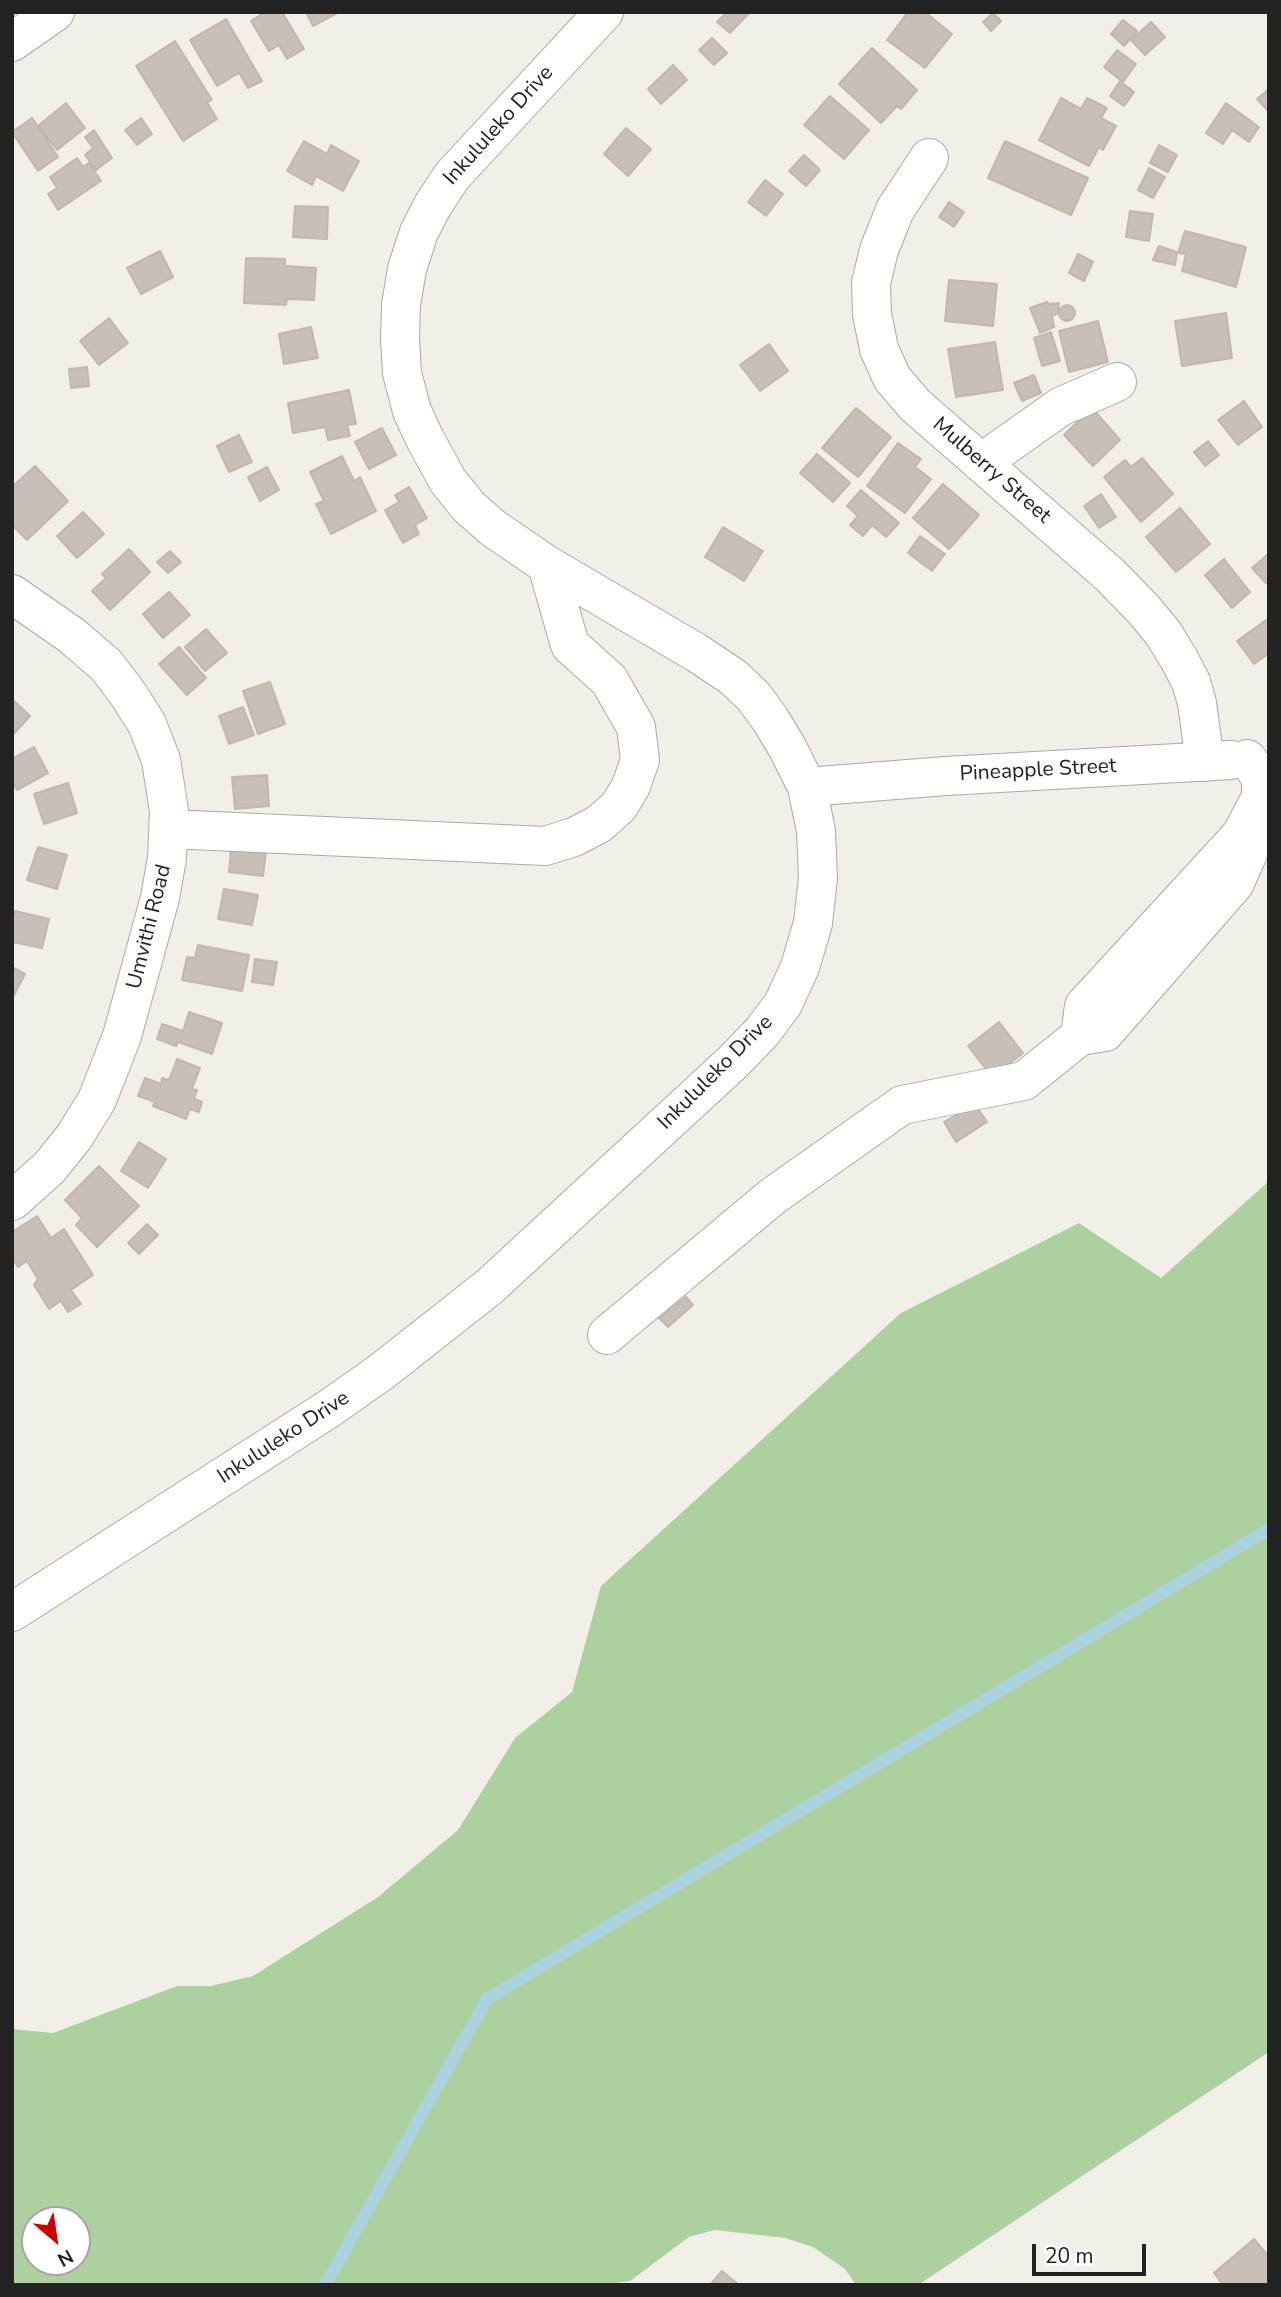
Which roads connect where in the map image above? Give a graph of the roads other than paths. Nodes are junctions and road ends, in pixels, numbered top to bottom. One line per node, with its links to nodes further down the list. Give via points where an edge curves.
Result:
1 (55, 12): 3 (street)
2 (604, 12): 7 (street, Inkululeko Drive, via 452,176 419,232 401,305 402,373 412,411 448,481 493,528)
3 (12, 42)
4 (929, 158): 6 (street, Mulberry Street, via 895,210 879,250 871,283 872,314 879,349 892,377 915,405)
5 (1117, 382): 6 (street, via 1059,407)
6 (981, 463): 10 (street, Mulberry Street, via 1111,575 1163,634 1191,682)
7 (547, 565): 11 (street, Inkululeko Drive, via 733,677 770,719); 12 (street, via 570,645 609,680 636,727 640,760 631,786 619,806 599,824 545,846)
8 (12, 594): 12 (street, Umvithi Road, via 71,635 106,666 128,694 147,724 161,760)
9 (1258, 758): 10 (street, Pineapple Street); 14 (street, via 1266,812 1235,883 1105,1032 1080,1036 1024,1081 902,1105 773,1196)
10 (1205, 762): 11 (street, Pineapple Street)
11 (807, 787): 15 (street, Inkululeko Drive, via 816,831 818,878 813,923 783,1004 762,1032 489,1287 382,1372)
12 (169, 829): 13 (street, Umvithi Road, via 160,898 122,1036 97,1100 50,1167)
13 (12, 1201)
14 (607, 1335)
15 (12, 1612)

